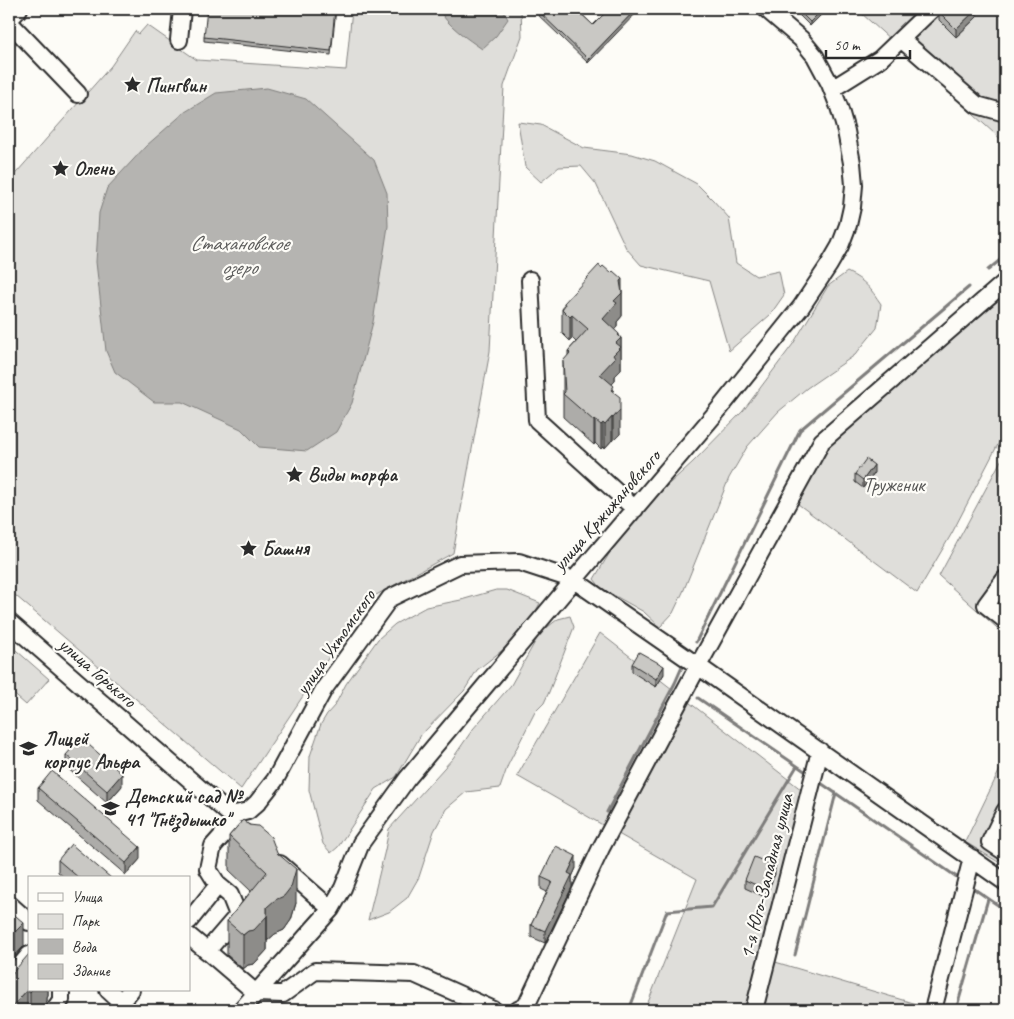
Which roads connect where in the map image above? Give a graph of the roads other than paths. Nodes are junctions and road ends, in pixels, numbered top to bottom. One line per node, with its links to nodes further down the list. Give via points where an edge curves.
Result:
1 (19, 9): 5 (street)
2 (182, 9): 7 (street)
3 (766, 9): 8 (street, улица Кржижановского, via 801,39 815,56)
4 (932, 9): 6 (street)
5 (9, 21): 9 (street)
6 (901, 39): 8 (street, via 880,59); 10 (street, via 977,105)
7 (179, 40)
8 (832, 89): 13 (street, улица Кржижановского, via 846,131 854,185 848,226 840,246 786,328)
9 (78, 94)
10 (1005, 113)
11 (530, 280): 13 (street, via 537,420)
12 (1005, 282): 18 (street, via 822,441)
13 (634, 509): 15 (street, улица Кржижановского)
14 (1005, 579): 16 (street, via 986,605)
15 (574, 580): 18 (street, улица Ухтомского); 21 (street, улица Ухтомского, via 519,562 460,564 390,598 324,690 275,780 248,811); 27 (street, улица Кржижановского, via 391,800 361,843)
16 (1005, 620)
17 (9, 622): 21 (street, улица Горького)
18 (698, 666): 19 (street, улица Ухтомского); 41 (street, via 601,848 526,1006)
19 (820, 752): 23 (street, улица Ухтомского); 42 (street, 1-я Юго-Западная улица)
20 (1005, 811): 22 (street, via 990,842)
21 (232, 813)
22 (1005, 852)
23 (972, 858): 24 (street, улица Ухтомского); 43 (street)
24 (1005, 882)
25 (218, 885): 27 (street, via 208,869 213,846 229,828 236,828); 28 (street); 31 (street, via 230,895 238,915)
26 (9, 904): 29 (street)
27 (331, 909): 36 (street, улица Кржижановского)
28 (190, 920)
29 (28, 921)
30 (190, 937): 31 (street)
31 (207, 951): 36 (street)
32 (28, 956): 33 (street)
33 (9, 974)
34 (60, 992): 38 (street, via 61,1000)
35 (111, 992): 37 (street)
36 (256, 993): 39 (street, улица Кржижановского); 40 (street, via 283,994 315,971 414,974)
37 (122, 1001)
38 (54, 1010)
39 (242, 1010)
40 (494, 1010)
41 (518, 1010)
42 (754, 1010)
43 (933, 1010)

